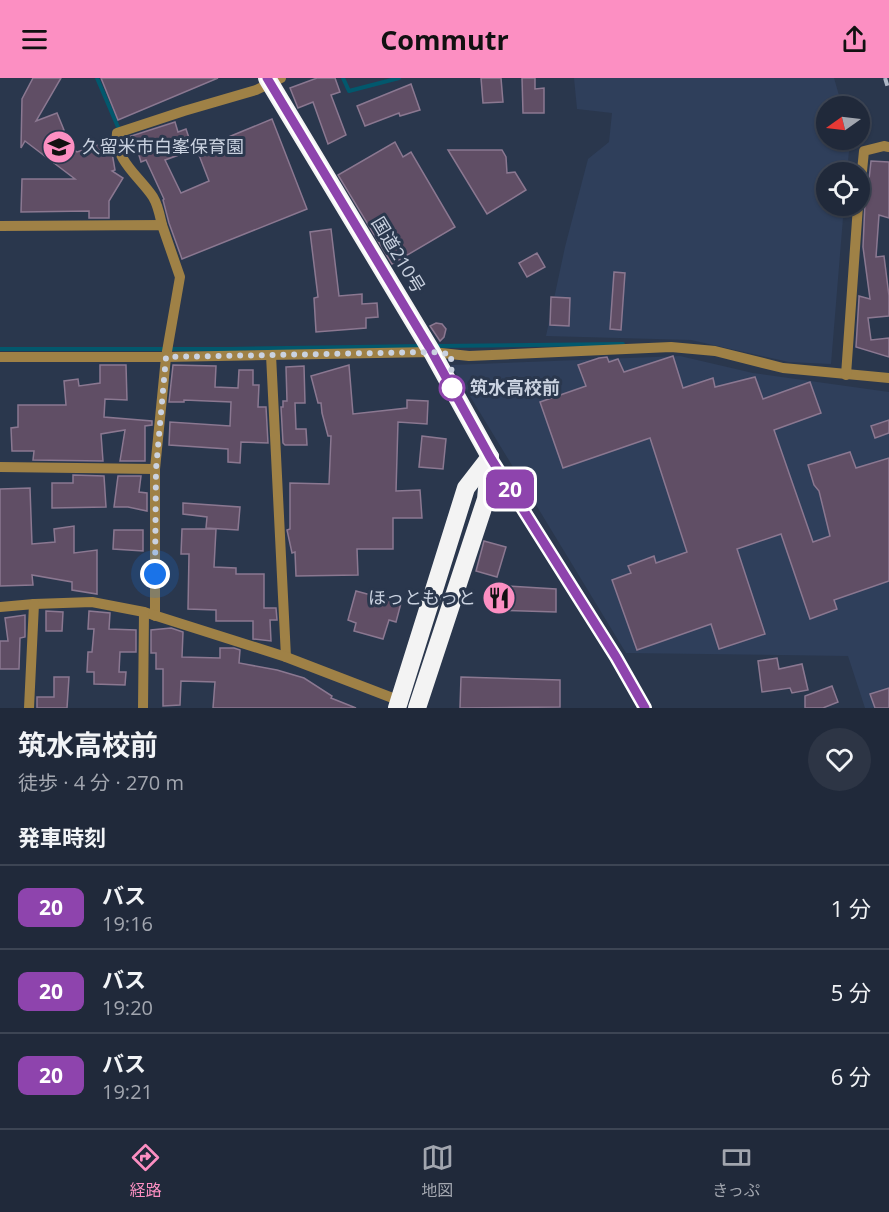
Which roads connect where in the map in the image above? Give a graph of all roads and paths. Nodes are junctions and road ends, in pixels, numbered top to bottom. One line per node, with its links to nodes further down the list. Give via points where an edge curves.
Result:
1 (273, 80): 5 (street, via 256,90 117,133 116,142 132,173 154,198); 7 (highway, 国道210号)
2 (889, 147): 3 (street, via 864,151)
3 (863, 162)
4 (857, 216): 11 (street)
5 (162, 225): 6 (street); 10 (street, via 180,277)
6 (0, 226)
7 (432, 352): 8 (street); 11 (street, via 470,356 671,347 715,351 783,368); 13 (highway, 国道210号)
8 (272, 355): 10 (street); 19 (street)
9 (0, 357): 10 (street)
10 (166, 357): 15 (street)
11 (846, 375): 12 (street)
12 (889, 378)
13 (490, 457): 20 (highway, via 486,499); 23 (street)
14 (0, 467): 15 (street)
15 (156, 469): 18 (street)
16 (34, 603): 17 (street); 18 (street, via 92,602); 21 (street)
17 (0, 607)
18 (149, 614): 19 (street); 22 (street)
19 (286, 657): 20 (street)
20 (408, 706)
21 (29, 708)
22 (143, 708)
23 (645, 708)

